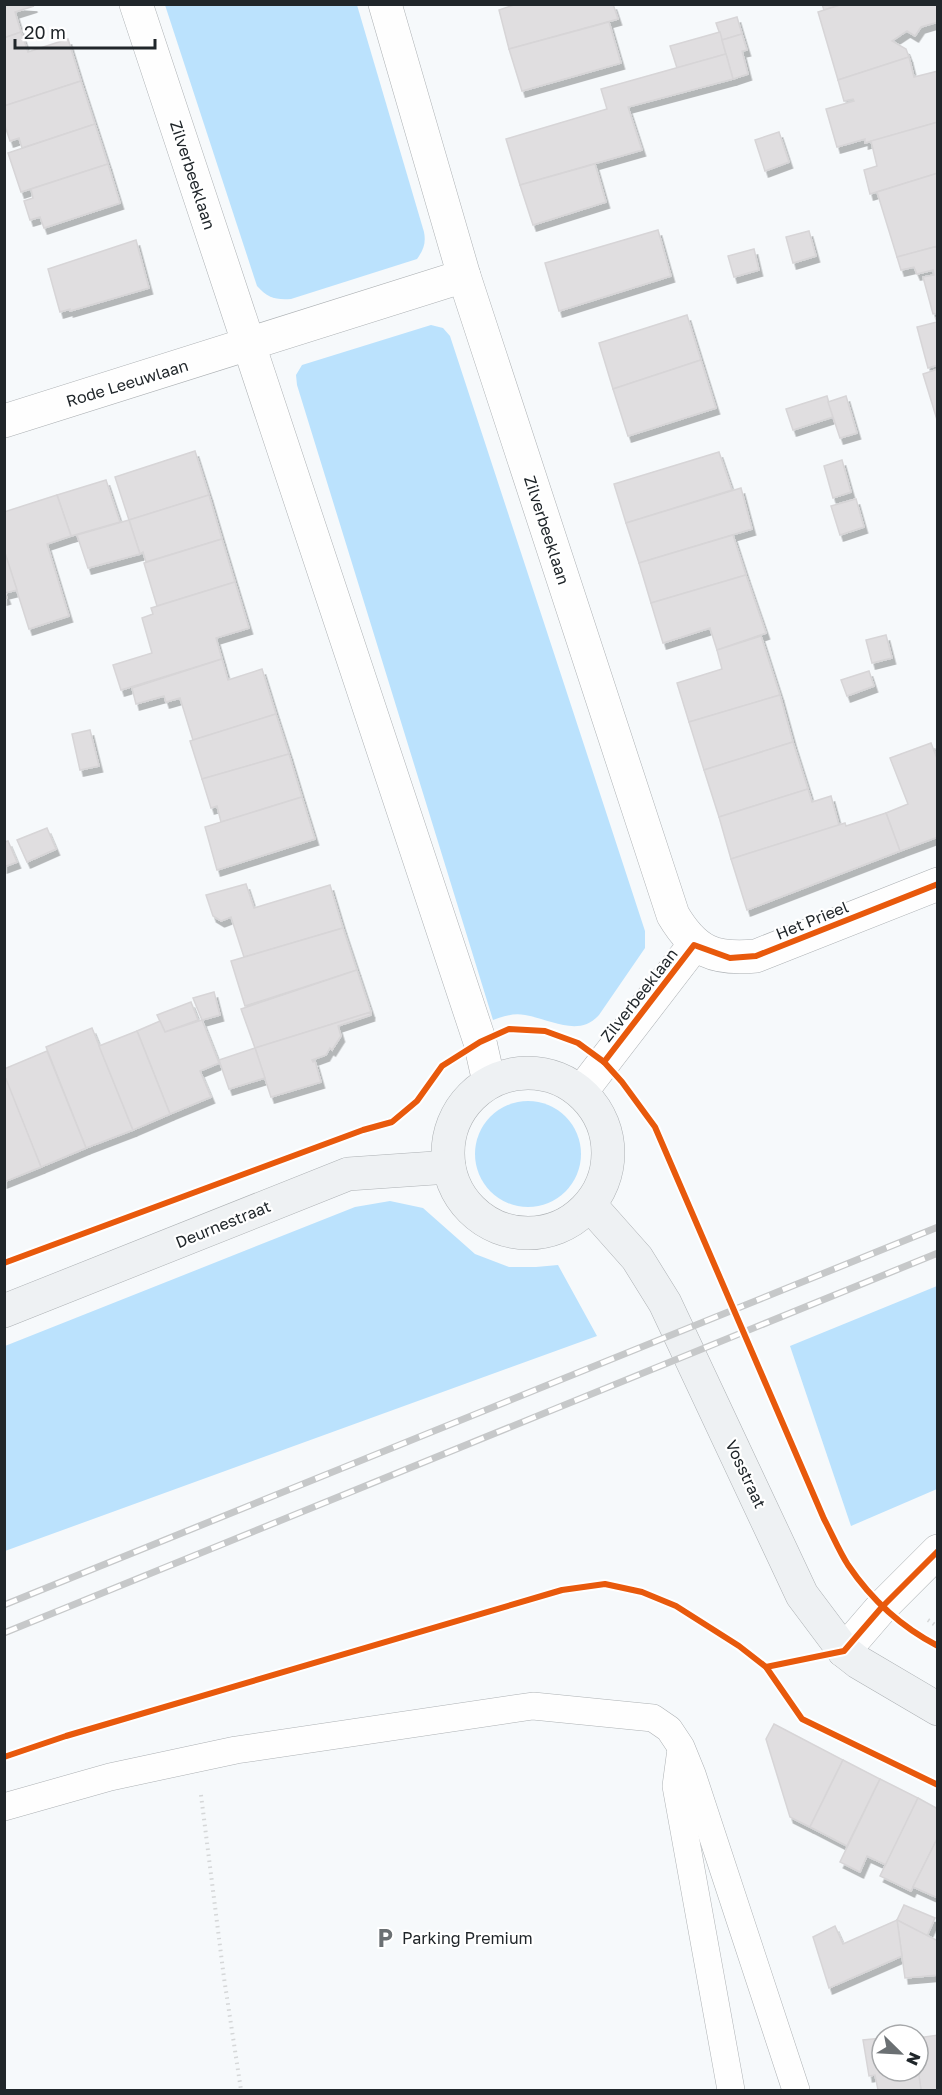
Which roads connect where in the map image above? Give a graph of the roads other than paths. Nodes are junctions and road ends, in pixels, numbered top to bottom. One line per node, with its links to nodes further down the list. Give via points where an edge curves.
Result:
1 (136, 4): 4 (street, Zilverbeeklaan)
2 (385, 4): 3 (street, Zilverbeeklaan)
3 (464, 276): 4 (street); 7 (street, Zilverbeeklaan, via 673,915)
4 (249, 345): 5 (street, Rode Leeuwlaan); 8 (street, Zilverbeeklaan, via 480,1042)
5 (4, 422)
6 (938, 884): 7 (street, Het Prieel, via 756,956 730,958)
7 (694, 945): 9 (street, Zilverbeeklaan)
8 (489, 1082): 9 (street, via 512,1073 537,1073 560,1079); 10 (street, via 469,1097 455,1118 448,1142)
9 (581, 1092): 11 (street, via 600,1116 608,1147 604,1178)
10 (448, 1167): 11 (street, via 459,1195 479,1218 507,1231 537,1233 566,1224); 12 (street, Deurnestraat, via 348,1174)
11 (590, 1205): 14 (street, Vosstraat, via 637,1258 664,1304 802,1595)
12 (4, 1311)
13 (938, 1551): 14 (street)
14 (844, 1651): 15 (street, Vosstraat)
15 (938, 1709)
16 (681, 1747): 17 (lane, via 669,1729 653,1718 533,1706 236,1750 110,1777); 18 (lane, via 676,1786); 19 (lane)
17 (4, 1807)
18 (731, 2091)
19 (796, 2091)

